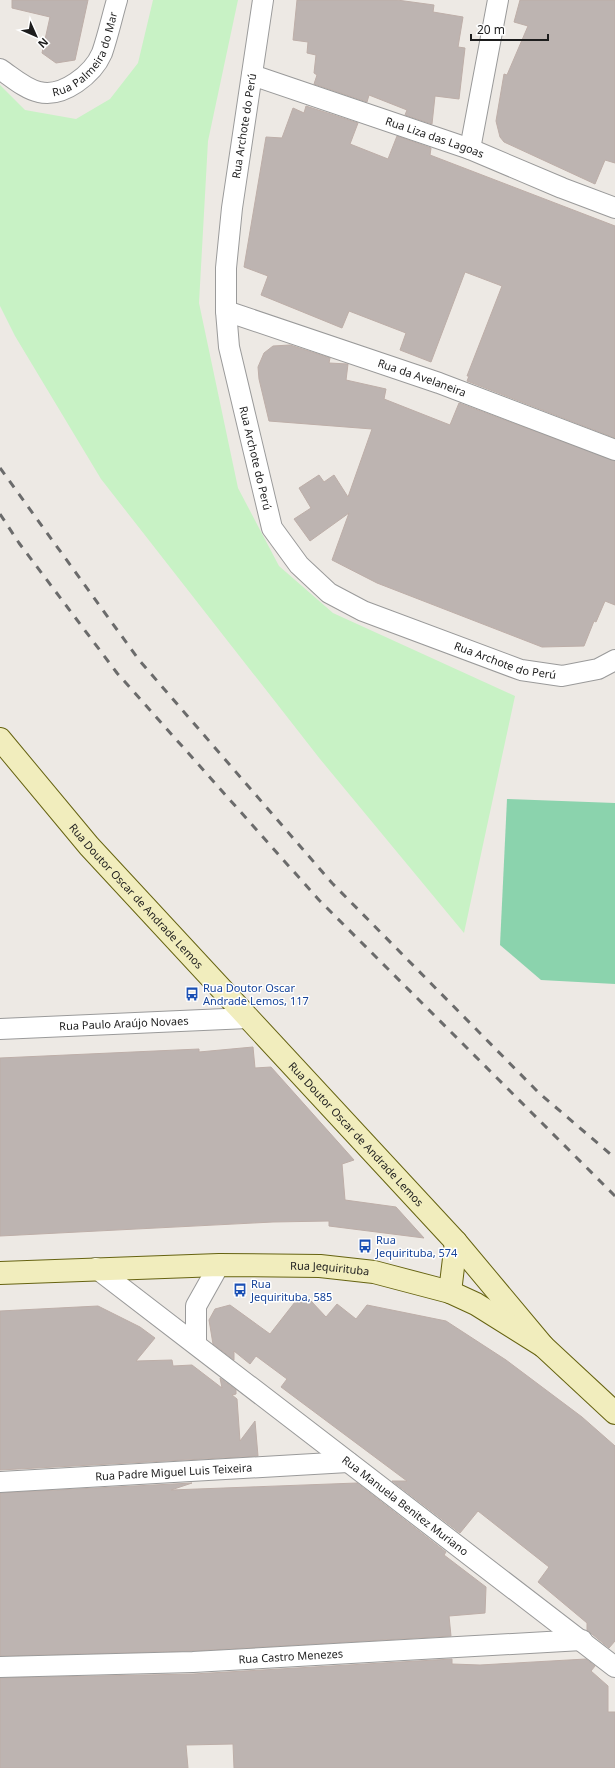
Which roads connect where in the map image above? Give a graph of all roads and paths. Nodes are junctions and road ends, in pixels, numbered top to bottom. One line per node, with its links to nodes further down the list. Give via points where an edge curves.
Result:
1 (116, 0): 4 (street, Rua Palmeira do Mar, via 101,54 89,71 67,89 53,94 39,92)
2 (263, 0): 5 (street, Rua Archote do Perú)
3 (498, 0): 6 (street)
4 (0, 69)
5 (252, 75): 6 (street, Rua Liza das Lagoas); 8 (street, Rua Archote do Perú, via 232,208 226,268)
6 (470, 149): 7 (street, Rua Liza das Lagoas)
7 (615, 208)
8 (226, 311): 9 (street, Rua da Avelaneira, via 439,383); 10 (street, Rua Archote do Perú, via 229,347 272,528 299,565 329,593 363,611 521,670 562,676 598,669)
9 (615, 450)
10 (615, 660)
11 (0, 739): 12 (street, Rua Doutor Oscar de Andrade Lemos, via 89,846)
12 (248, 1018): 13 (street, Rua Paulo Araújo Novaes); 14 (street, Rua Doutor Oscar de Andrade Lemos)
13 (0, 1029)
14 (456, 1242): 18 (street); 20 (street, Rua Doutor Oscar de Andrade Lemos)
15 (219, 1265): 16 (street, Rua Jequirituba); 18 (street, Rua Jequirituba, via 320,1266 366,1271); 19 (street, via 196,1306)
16 (96, 1268): 17 (street, Rua Jequirituba); 19 (street, Rua Manuela Benitez Muriano)
17 (0, 1273)
18 (450, 1292): 20 (street, Rua Jequirituba, via 476,1304)
19 (196, 1344): 22 (street, Rua Manuela Benitez Muriano)
20 (543, 1346): 21 (street, Rua Jequirituba)
21 (615, 1413)
22 (348, 1462): 23 (street, Rua Padre Miguel Luis Teixeira); 24 (street, Rua Manuela Benitez Muriano)
23 (0, 1482)
24 (582, 1640): 25 (street, Rua Castro Menezes, via 193,1662); 26 (street, Rua Manuela Benitez Muriano)
25 (0, 1667)
26 (615, 1667)

